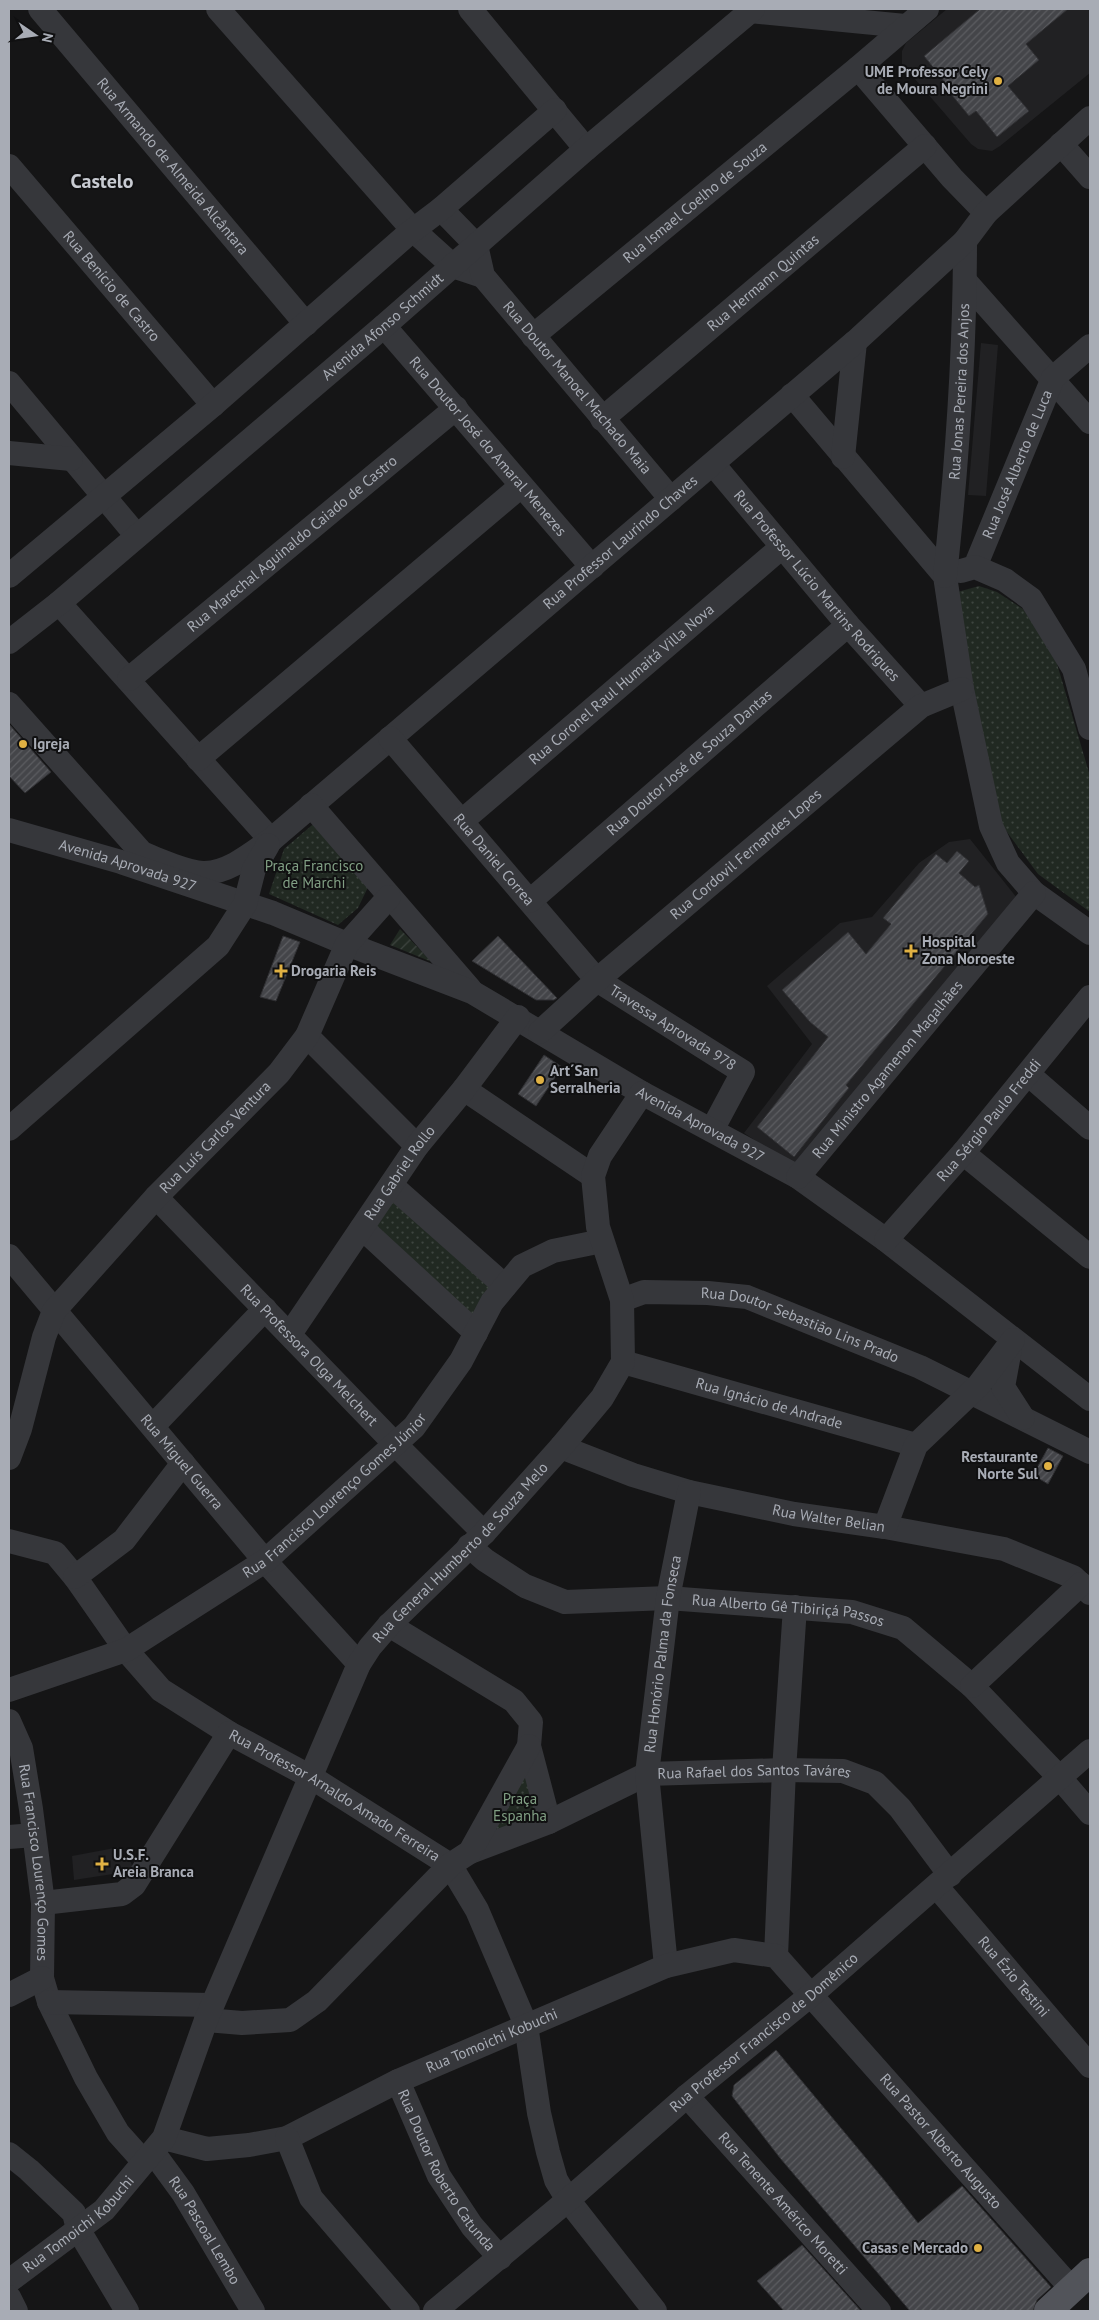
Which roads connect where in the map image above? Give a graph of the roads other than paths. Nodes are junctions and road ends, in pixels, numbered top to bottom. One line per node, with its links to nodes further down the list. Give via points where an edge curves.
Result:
1 (40, 9): 23 (street, Rua Armando de Almeida Alcântara)
2 (218, 9): 17 (street)
3 (470, 9): 8 (street)
4 (927, 9): 6 (street, Rua Ismael Coelho de Souza)
5 (751, 10): 6 (street); 12 (street, Avenida Afonso Schmidt)
6 (904, 26): 7 (street, Rua Ismael Coelho de Souza)
7 (858, 68): 11 (street); 25 (street, Rua Ismael Coelho de Souza)
8 (555, 110): 12 (street); 15 (street)
9 (1090, 118): 10 (street)
10 (1061, 144): 14 (street); 16 (street)
11 (925, 146): 16 (street); 33 (street, Rua Hermann Quintas)
12 (586, 148): 19 (street, Avenida Afonso Schmidt)
13 (9, 166): 31 (street, Rua Benício de Castro)
14 (1090, 177)
15 (441, 209): 17 (street); 19 (street)
16 (986, 213): 18 (street)
17 (413, 230): 20 (street); 23 (street)
18 (965, 241): 22 (street, Rua Jonas Pereira dos Anjos); 26 (street, Rua Professor Laurindo Chaves)
19 (476, 245): 20 (street, Avenida Afonso Schmidt); 21 (street, Rua Doutor Manoel Machado Maia)
20 (453, 266): 21 (street); 24 (street, Avenida Afonso Schmidt)
21 (482, 276): 25 (street, Rua Doutor Manoel Machado Maia)
22 (965, 281): 28 (street); 47 (street, Rua Jonas Pereira dos Anjos)
23 (306, 324): 31 (street)
24 (384, 326): 32 (street, Rua Doutor José do Amaral Menezes); 42 (street, Avenida Afonso Schmidt)
25 (532, 336): 33 (street, Rua Doutor Manoel Machado Maia)
26 (855, 342): 30 (street, Rua Professor Laurindo Chaves); 36 (street)
27 (1090, 346): 28 (street, Rua José Alberto de Luca)
28 (1053, 378): 34 (street); 45 (street, Rua José Alberto de Luca)
29 (9, 384): 37 (street)
30 (792, 395): 36 (street); 38 (street, Rua Professor Laurindo Chaves)
31 (213, 405): 40 (street)
32 (456, 408): 39 (street, Rua Doutor José do Amaral Menezes); 52 (street, Rua Marechal Aguinaldo Caiado de Castro)
33 (602, 419): 41 (street, Rua Doutor Manoel Machado Maia)
34 (1090, 422)
35 (9, 453): 37 (street)
36 (843, 457): 47 (street)
37 (71, 459): 40 (street)
38 (713, 464): 41 (street, Rua Professor Laurindo Chaves); 43 (street, Rua Professor Lúcio Martins Rodrigues)
39 (522, 486): 44 (street, Rua Doutor José do Amaral Menezes); 58 (street)
40 (104, 496): 42 (street); 46 (street)
41 (671, 499): 44 (street, Rua Professor Laurindo Chaves)
42 (137, 536): 48 (street, Avenida Afonso Schmidt)
43 (782, 547): 49 (street, Rua Professor Lúcio Martins Rodrigues); 60 (street, Rua Coronel Raul Humaitá Villa Nova)
44 (592, 566): 57 (street, Rua Professor Laurindo Chaves)
45 (975, 567): 47 (street); 51 (street, via 1005,580 1031,599)
46 (9, 576)
47 (945, 576): 53 (street, Rua Jonas Pereira dos Anjos)
48 (59, 603): 50 (street, Avenida Afonso Schmidt); 52 (street)
49 (848, 625): 55 (street, Rua Professor Lúcio Martins Rodrigues); 67 (street, Rua Doutor José de Souza Dantas)
50 (9, 642)
51 (1082, 669): 56 (street)
52 (129, 679): 58 (street)
53 (962, 689): 55 (street, Rua Cordovil Fernandes Lopes); 65 (street, Rua Jonas Pereira dos Anjos, via 991,826 1008,863)
54 (9, 704): 61 (street)
55 (922, 706): 71 (street, Rua Cordovil Fernandes Lopes)
56 (1090, 728)
57 (390, 738): 59 (street, Rua Professor Laurindo Chaves); 60 (street, Rua Daniel Correa)
58 (198, 759): 63 (street)
59 (311, 805): 63 (street, Rua Professor Laurindo Chaves); 66 (street)
60 (462, 821): 67 (street, Rua Daniel Correa)
61 (115, 825): 63 (street, via 142,853 204,873 243,859); 64 (street, via 97,845)
62 (9, 830): 64 (street, Avenida Aprovada 927)
63 (271, 840): 68 (street, via 254,869)
64 (80, 851): 68 (street, Avenida Aprovada 927)
65 (1034, 893): 69 (street, Rua Jonas Pereira dos Anjos); 86 (street, Rua Ministro Agamenon Magalhães)
66 (389, 897): 70 (street); 72 (street)
67 (530, 901): 71 (street, Rua Daniel Correa)
68 (245, 904): 70 (street, Avenida Aprovada 927); 81 (street, via 218,946)
69 (1090, 933)
70 (347, 944): 72 (street, Avenida Aprovada 927); 76 (street, Rua Luís Carlos Ventura)
71 (597, 980): 75 (street, Rua Cordovil Fernandes Lopes); 82 (street, Travessa Aprovada 978, via 743,1072)
72 (472, 992): 74 (street, Avenida Aprovada 927)
73 (1090, 998): 77 (street, Rua Sérgio Paulo Freddi)
74 (518, 1017): 75 (street, Avenida Aprovada 927); 78 (street, Rua Gabriel Rollo)
75 (540, 1032): 79 (street, Avenida Aprovada 927)
76 (307, 1036): 83 (street); 88 (street, Rua Luís Carlos Ventura, via 279,1073)
77 (1028, 1074): 80 (street); 84 (street, Rua Sérgio Paulo Freddi)
78 (464, 1090): 83 (street, Rua Gabriel Rollo); 85 (street)
79 (642, 1093): 82 (street, Avenida Aprovada 927); 85 (street, via 600,1156)
80 (1090, 1128)
81 (9, 1130)
82 (712, 1130): 86 (street, Avenida Aprovada 927)
83 (417, 1146): 87 (street, Rua Gabriel Rollo)
84 (964, 1153): 90 (street, Rua Sérgio Paulo Freddi); 93 (street)
85 (593, 1176): 91 (street)
86 (798, 1177): 90 (street, Avenida Aprovada 927)
87 (391, 1185): 89 (street, Rua Gabriel Rollo); 94 (street)
88 (156, 1197): 96 (street, Rua Professora Olga Melchert); 97 (street, Rua Luís Carlos Ventura)
89 (362, 1228): 98 (street); 99 (street, Rua Gabriel Rollo)
90 (886, 1240): 100 (street, Avenida Aprovada 927)
91 (602, 1241): 94 (street, Rua Francisco Lourenço Gomes Júnior, via 552,1251 522,1266); 95 (street)
92 (9, 1256): 97 (street, Rua Miguel Guerra)
93 (1090, 1257)
94 (505, 1286): 98 (street, Rua Francisco Lourenço Gomes Júnior, via 492,1302)
95 (622, 1300): 101 (street); 102 (street, Rua Doutor Sebastião Lins Prado, via 644,1292 747,1297 920,1367)
96 (265, 1309): 99 (street, Rua Professora Olga Melchert); 105 (street)
97 (54, 1311): 105 (street, Rua Miguel Guerra); 110 (street)
98 (476, 1333): 107 (street, Rua Francisco Lourenço Gomes Júnior, via 461,1361 414,1428)
99 (290, 1334): 107 (street, Rua Professora Olga Melchert)
100 (1012, 1341): 102 (street); 103 (street, Avenida Aprovada 927); 104 (street, via 1003,1387)
101 (623, 1362): 106 (street, Rua Ignácio de Andrade); 108 (street, Rua General Humberto de Souza Melo, via 602,1398)
102 (971, 1392): 104 (street, Rua Doutor Sebastião Lins Prado); 106 (street)
103 (1090, 1399)
104 (1023, 1419): 109 (street, Rua Doutor Sebastião Lins Prado)
105 (153, 1426): 111 (street, Rua Miguel Guerra)
106 (916, 1445): 113 (street)
107 (396, 1446): 114 (street, Rua Professora Olga Melchert); 116 (street, Rua Francisco Lourenço Gomes Júnior)
108 (560, 1447): 112 (street, Rua Walter Belian); 114 (street, Rua General Humberto de Souza Melo)
109 (1090, 1452)
110 (9, 1458)
111 (183, 1463): 116 (street, Rua Miguel Guerra); 117 (street, via 124,1540)
112 (689, 1492): 113 (street, Rua Walter Belian, via 794,1514); 119 (street, Rua Honório Palma da Fonseca)
113 (885, 1527): 118 (street, Rua Walter Belian, via 1004,1549 1073,1576)
114 (477, 1540): 119 (street, Rua Alberto Gê Tibiriçá Passos, via 485,1560 525,1586 565,1602); 121 (street, Rua General Humberto de Souza Melo)
115 (9, 1541): 117 (street, Rua Professor Arnaldo Amado Ferreira, via 55,1553)
116 (265, 1561): 122 (street, Rua Francisco Lourenço Gomes Júnior); 123 (street, Rua Miguel Guerra)
117 (75, 1577): 122 (street, Rua Professor Arnaldo Amado Ferreira)
118 (1086, 1589): 124 (street)
119 (668, 1598): 120 (street, Rua Alberto Gê Tibiriçá Passos); 131 (street, Rua Honório Palma da Fonseca)
120 (795, 1608): 124 (street, Rua Alberto Gê Tibiriçá Passos, via 852,1612 903,1628); 130 (street)
121 (389, 1625): 123 (street, Rua General Humberto de Souza Melo); 128 (street, via 514,1701 531,1722)
122 (126, 1650): 125 (street, Rua Francisco Lourenço Gomes Júnior); 127 (street, Rua Professor Arnaldo Amado Ferreira, via 161,1690)
123 (359, 1664): 132 (street, Rua General Humberto de Souza Melo)
124 (972, 1686): 133 (street, Rua Alberto Gê Tibiriçá Passos)
125 (9, 1690)
126 (9, 1721): 136 (street, Rua Francisco Lourenço Gomes, via 21,1748)
127 (229, 1733): 132 (street, Rua Professor Arnaldo Amado Ferreira); 141 (street, via 134,1885 122,1894)
128 (529, 1746): 135 (street); 138 (street)
129 (1090, 1751): 133 (street, Rua Professor Francisco de Domênico)
130 (784, 1770): 131 (street, Rua Rafael dos Santos Taváres); 140 (street, Rua Rafael dos Santos Taváres, via 843,1771 875,1783 900,1808); 142 (street)
131 (647, 1774): 135 (street, Rua Rafael dos Santos Taváres); 143 (street, Rua Honório Palma da Fonseca)
132 (311, 1777): 139 (street, Rua Professor Arnaldo Amado Ferreira); 148 (street, Rua General Humberto de Souza Melo)
133 (1060, 1778): 134 (street, Rua Alberto Gê Tibiriçá Passos); 140 (street, Rua Professor Francisco de Domênico)
134 (1090, 1813)
135 (549, 1822): 138 (street, Rua Rafael dos Santos Taváres)
136 (34, 1835): 137 (street); 141 (street, Rua Francisco Lourenço Gomes)
137 (9, 1837)
138 (470, 1852): 139 (street)
139 (450, 1865): 148 (street, via 317,2001 290,2020 242,2023); 149 (street, Rua Professor Arnaldo Amado Ferreira, via 477,1910)
140 (943, 1881): 146 (street, Rua Professor Francisco de Domênico); 150 (street, Rua Ézio Testini)
141 (43, 1903): 144 (street, Rua Francisco Lourenço Gomes)
142 (776, 1956): 143 (street, Rua Tomoichi Kobuchi, via 734,1950); 146 (street)
143 (666, 1966): 149 (street, Rua Tomoichi Kobuchi)
144 (42, 1978): 145 (street); 147 (street, Rua Francisco Lourenço Gomes)
145 (9, 1995)
146 (811, 1995): 152 (street, Rua Professor Francisco de Domênico); 159 (street, Rua Pastor Alberto Augusto)
147 (49, 2002): 148 (street); 154 (street, Rua Pascoal Lembo, via 86,2078 118,2133)
148 (209, 2012): 154 (street, Rua General Humberto de Souza Melo)
149 (526, 2024): 151 (street, Rua Tomoichi Kobuchi); 156 (street, Rua Professor Arnaldo Amado Ferreira, via 548,2152 556,2180)
150 (1090, 2066)
151 (398, 2081): 153 (street, Rua Tomoichi Kobuchi); 158 (street, Rua Doutor Roberto Catunda, via 440,2176 472,2226)
152 (687, 2096): 156 (street, Rua Professor Francisco de Domênico); 168 (street, Rua Tenente Américo Moretti)
153 (287, 2138): 154 (street, Rua Tomoichi Kobuchi, via 207,2149); 165 (street, via 311,2198)
154 (154, 2150): 157 (street, Rua Tomoichi Kobuchi, via 104,2210); 164 (street, Rua Pascoal Lembo)
155 (9, 2154): 157 (street, via 74,2213)
156 (568, 2200): 158 (street, Rua Professor Francisco de Domênico); 167 (street, Rua Professor Arnaldo Amado Ferreira)
157 (78, 2229): 160 (street, Rua Tomoichi Kobuchi); 163 (street)
158 (500, 2258): 166 (street, Rua Professor Francisco de Domênico)
159 (1081, 2280): 169 (main road)
160 (9, 2281)
161 (9, 2296): 162 (street)
162 (16, 2311)
163 (127, 2311)
164 (253, 2311)
165 (408, 2311)
166 (437, 2311)
167 (656, 2311)
168 (879, 2311)
169 (1048, 2311)

